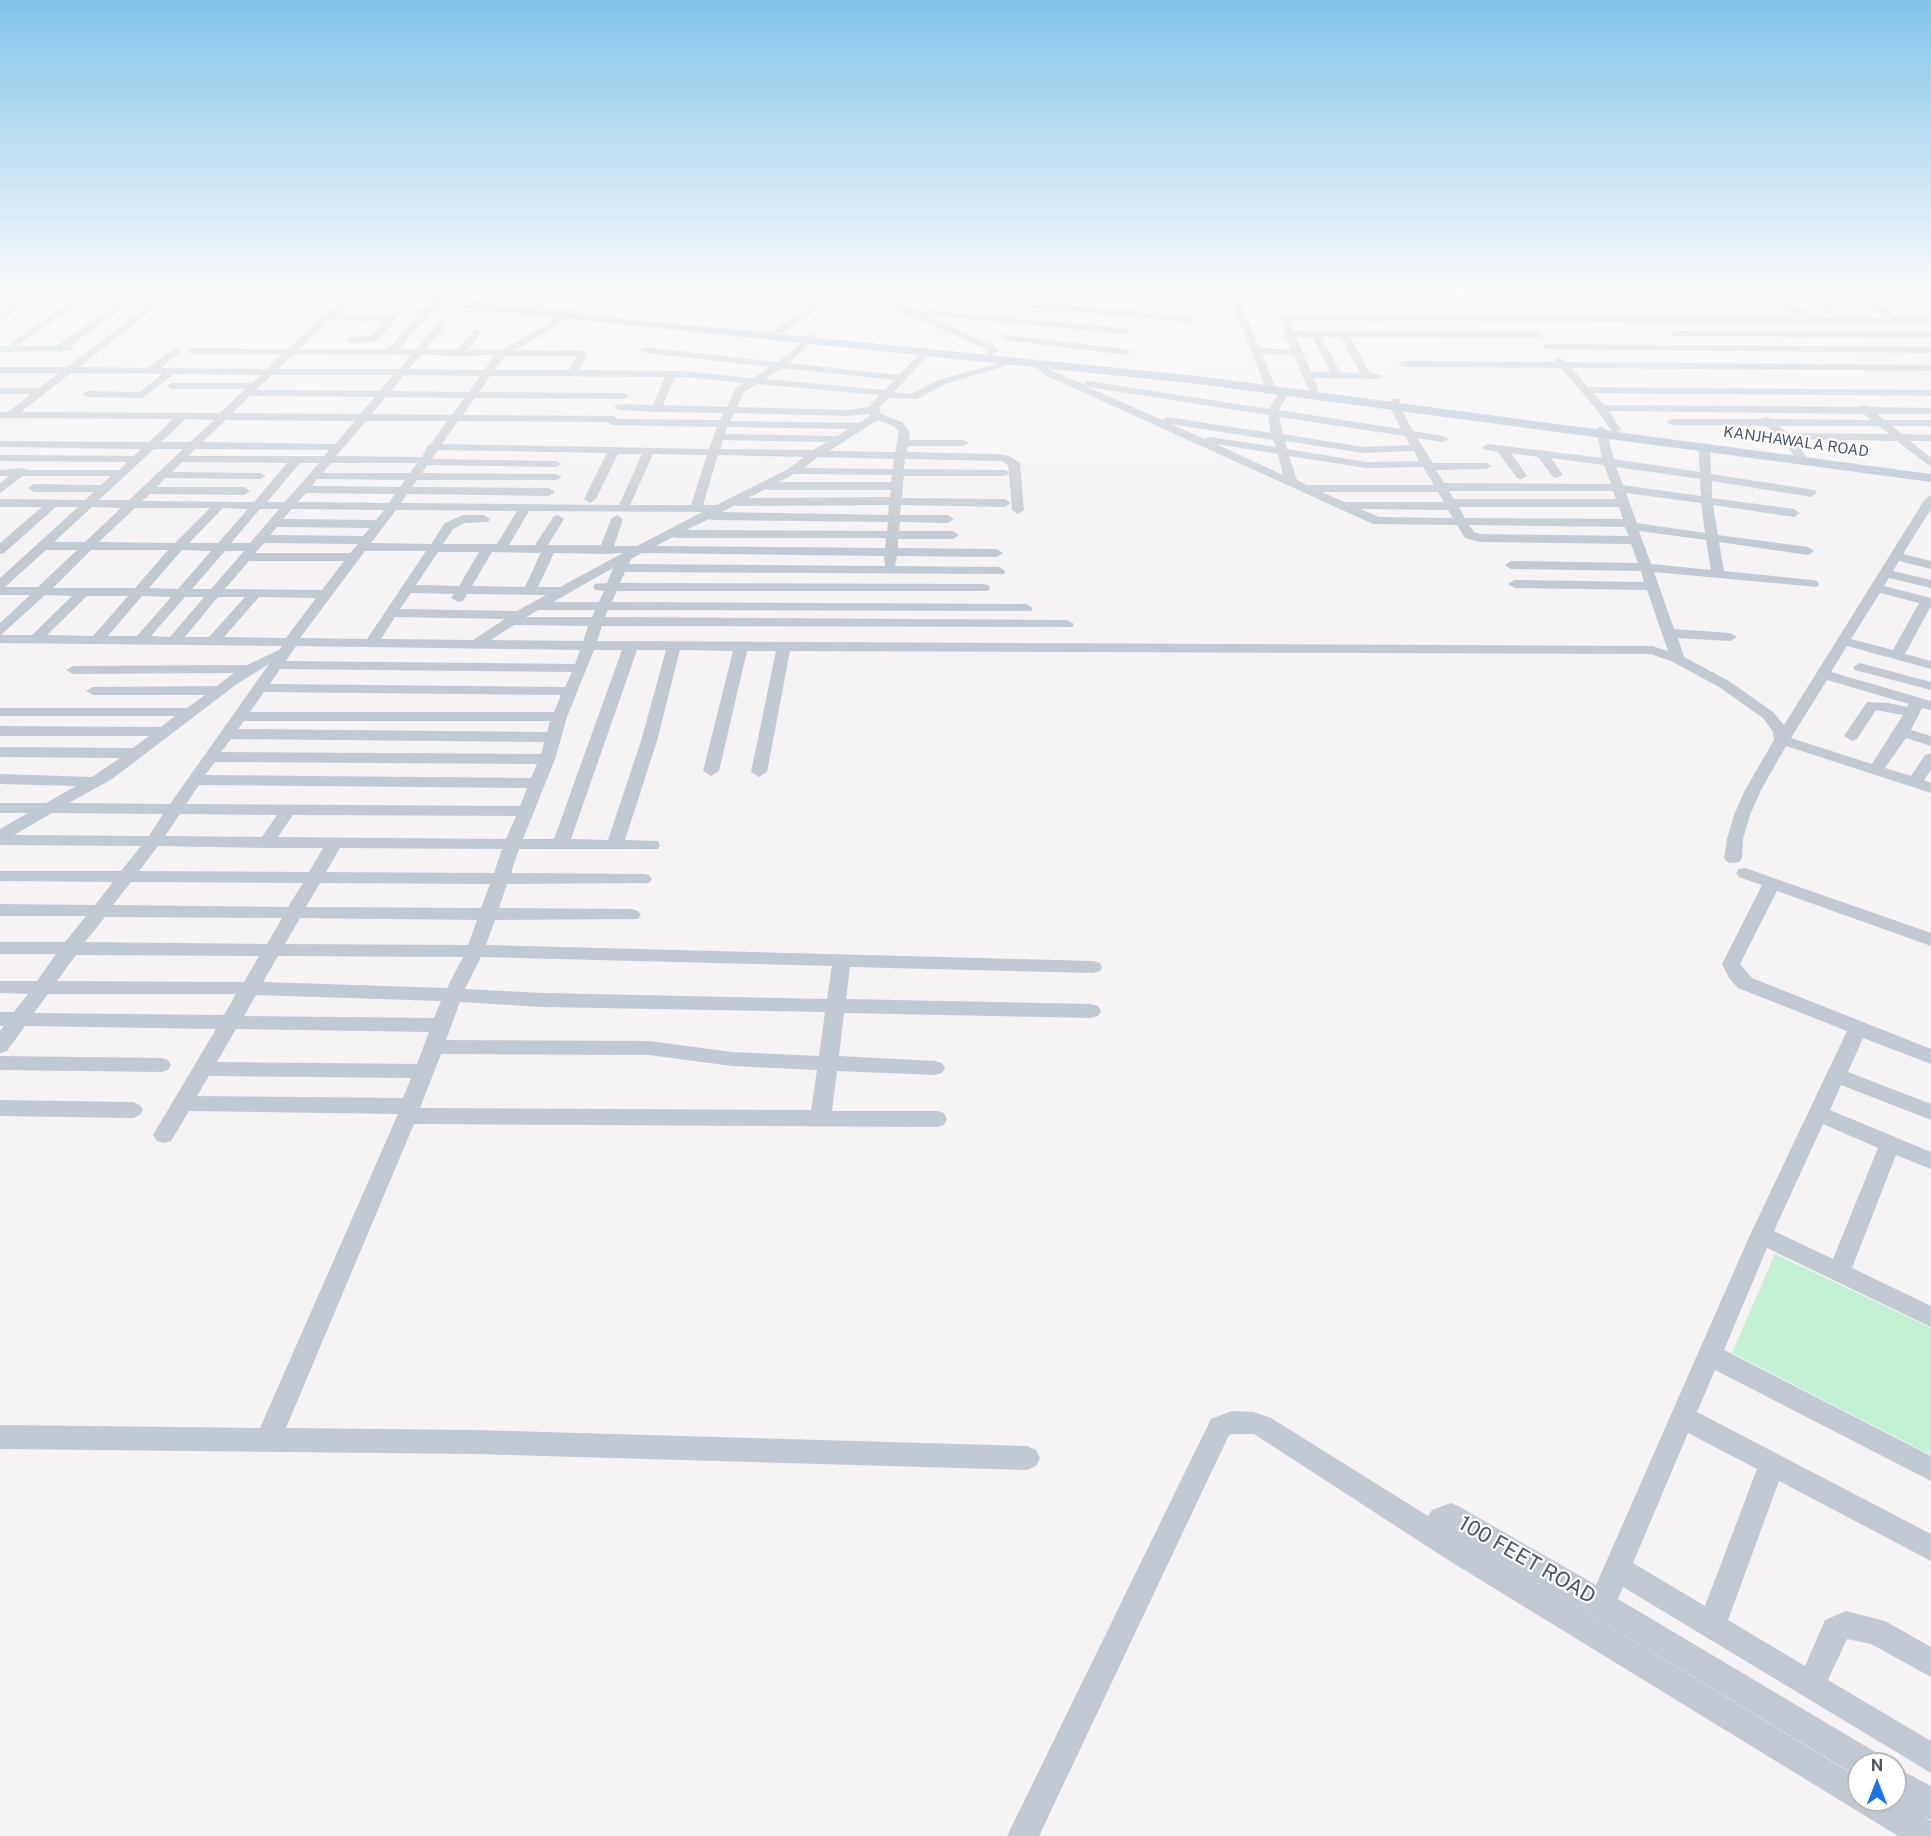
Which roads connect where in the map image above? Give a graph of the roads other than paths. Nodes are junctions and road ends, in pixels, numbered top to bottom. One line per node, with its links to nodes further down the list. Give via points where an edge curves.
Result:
1 (59, 378): 29 (street)
2 (107, 378): 50 (street, via 87,394)
3 (137, 378): 50 (street)
4 (163, 378): 50 (street, via 143,394)
5 (262, 378): 40 (street)
6 (397, 378): 33 (street)
7 (438, 378): 34 (street)
8 (484, 378): 34 (street)
9 (516, 378): 34 (street)
10 (598, 378): 37 (street)
11 (634, 378): 38 (street)
12 (666, 378): 64 (street)
13 (729, 378): 30 (street)
14 (762, 378): 30 (street)
15 (899, 378): 16 (street)
16 (902, 378): 49 (street)
17 (957, 378): 49 (street, via 913,397)
18 (1058, 378): 35 (street)
19 (1122, 378): 42 (street)
20 (1181, 378): 41 (main road, KANJHAWALA ROAD)
21 (1187, 378): 41 (main road, KANJHAWALA ROAD)
22 (1266, 378): 41 (street)
23 (1308, 378): 46 (street)
24 (1573, 378): 32 (street)
25 (1680, 378): 32 (street)
26 (1766, 378): 31 (street)
27 (1827, 378): 31 (street)
28 (0, 380): 29 (street)
29 (56, 380): 44 (street)
30 (759, 380): 49 (street); 67 (street, via 740,390)
31 (1830, 380): 36 (street); 48 (street)
32 (1577, 382): 47 (street); 61 (street)
33 (393, 383): 40 (street); 55 (street)
34 (480, 384): 37 (street); 53 (street); 55 (street); 79 (street)
35 (1072, 384): 42 (street); 77 (street)
36 (1927, 384): 48 (street)
37 (594, 385): 38 (street); 53 (street)
38 (630, 385): 54 (street)
39 (206, 386): 40 (street); 51 (street); 51 (street, via 170,391)
40 (253, 387): 55 (street); 60 (street)
41 (1270, 387): 45 (main road, KANJHAWALA ROAD); 46 (main road, KANJHAWALA ROAD)
42 (1114, 388): 78 (street)
43 (0, 391): 44 (street)
44 (43, 391): 58 (street)
45 (1285, 391): 59 (main road, KANJHAWALA ROAD); 78 (street)
46 (1314, 391): 59 (main road, KANJHAWALA ROAD)
47 (1736, 392): 48 (street); 56 (street)
48 (1845, 393): 66 (street)
49 (886, 394): 69 (street)
50 (113, 395)
51 (194, 396): 52 (street)
52 (216, 396)
53 (587, 396): 54 (street); 84 (street)
54 (624, 396): 63 (street)
55 (379, 399): 60 (street); 76 (street)
56 (1745, 401): 61 (street); 65 (street)
57 (0, 402): 58 (street)
58 (27, 403): 70 (street)
59 (1395, 403): 90 (main road, KANJHAWALA ROAD); 92 (street)
60 (235, 404): 71 (street, via 111,405); 73 (street)
61 (1597, 404): 65 (street); 90 (street)
62 (1153, 405): 78 (street)
63 (619, 407): 64 (street); 81 (street)
64 (656, 409): 67 (street)
65 (1755, 410): 66 (street); 85 (street)
66 (1867, 410): 68 (street); 86 (street)
67 (730, 411): 69 (street); 88 (street)
68 (1931, 411)
69 (875, 413): 89 (street); 101 (street, via 902,427)
70 (5, 415): 71 (street); 83 (street)
71 (93, 416): 72 (street); 104 (street)
72 (182, 417): 73 (street); 106 (street)
73 (223, 417): 74 (street); 107 (street)
74 (277, 417): 75 (street); 108 (street)
75 (318, 417): 76 (street); 110 (street)
76 (364, 417): 79 (street); 111 (street)
77 (1144, 417): 93 (street); 94 (street)
78 (1273, 417): 80 (street); 91 (street); 94 (street)
79 (453, 419): 84 (street); 124 (street)
80 (1329, 420): 91 (street); 92 (street)
81 (612, 421): 84 (street); 88 (street); 115 (street)
82 (1671, 422): 85 (street)
83 (0, 423)
84 (571, 423)
85 (1769, 423): 86 (street); 95 (street)
86 (1883, 423): 87 (street); 97 (street)
87 (1931, 423)
88 (724, 424): 89 (street); 96 (street)
89 (861, 426): 99 (street)
90 (1606, 430): 109 (main road, KANJHAWALA ROAD); 125 (main road, KANJHAWALA ROAD); 132 (street)
91 (1324, 432): 105 (street)
92 (1408, 432): 100 (street); 113 (street)
93 (1188, 436): 119 (street); 156 (street)
94 (1277, 436): 105 (street); 119 (street)
95 (1785, 436): 97 (street); 125 (street)
96 (719, 437): 99 (street); 118 (street)
97 (1900, 437): 98 (street); 117 (street)
98 (1931, 438)
99 (839, 439): 121 (street)
100 (1443, 439)
101 (903, 443): 102 (street); 123 (street)
102 (963, 443)
103 (0, 444): 104 (street)
104 (56, 444): 106 (street); 127 (street)
105 (1319, 444): 113 (street, via 1363,450)
106 (152, 445): 107 (street); 128 (street)
107 (193, 446): 108 (street); 129 (street)
108 (248, 446): 110 (street)
109 (1704, 446): 125 (main road, KANJHAWALA ROAD); 151 (street)
110 (291, 447): 111 (street)
111 (337, 447): 131 (street)
112 (1488, 447): 114 (street)
113 (1418, 448): 135 (street)
114 (1502, 449): 122 (street); 150 (street)
115 (612, 450): 116 (street); 124 (street); 168 (street)
116 (650, 450): 118 (street); 188 (street)
117 (1916, 450): 120 (street); 134 (street)
118 (714, 451): 121 (street); 191 (street)
119 (1282, 451): 135 (street, via 1366,465); 156 (street)
120 (1931, 451)
121 (817, 453): 123 (street); 137 (street)
122 (1542, 454): 132 (street); 146 (street)
123 (900, 455): 138 (street); 189 (street, via 1010,460 1015,468)
124 (427, 457): 131 (street); 133 (street); 149 (street)
125 (1801, 457): 144 (main road, KANJHAWALA ROAD); 153 (main road, KANJHAWALA ROAD)
126 (0, 458): 127 (street)
127 (39, 458): 128 (street); 140 (street)
128 (136, 459): 142 (street)
129 (180, 459): 130 (street); 145 (street)
130 (296, 460): 131 (street); 184 (street)
131 (326, 460): 148 (street)
132 (1609, 462): 151 (street); 160 (street)
133 (556, 464)
134 (1931, 464)
135 (1428, 466): 136 (street); 159 (street)
136 (1486, 466)
137 (792, 471): 138 (street); 154 (street)
138 (898, 472): 143 (street); 155 (street)
139 (0, 473): 140 (street)
140 (20, 473): 141 (street); 157 (street)
141 (51, 473): 142 (street); 158 (street)
142 (120, 473): 161 (street)
143 (1004, 473)
144 (1931, 473)
145 (163, 475): 147 (street); 163 (street)
146 (1557, 475)
147 (260, 476)
148 (314, 476): 149 (street); 162 (street)
149 (414, 476): 152 (street); 165 (street)
150 (1521, 476)
151 (1704, 476): 167 (street); 171 (street)
152 (556, 477)
153 (1931, 478)
154 (764, 486): 155 (street); 173 (street)
155 (897, 486): 172 (street)
156 (1297, 486): 159 (street); 183 (street)
157 (0, 488)
158 (34, 488): 161 (street); 179 (street)
159 (1442, 488): 160 (street); 181 (street)
160 (1618, 488): 171 (street); 174 (street)
161 (104, 489): 176 (street)
162 (303, 489): 165 (street); 185 (street)
163 (147, 490): 164 (street); 180 (street)
164 (244, 491)
165 (403, 491): 166 (street); 186 (street)
166 (549, 492)
167 (1812, 493)
168 (590, 499): 170 (street); 188 (street)
169 (1931, 499): 220 (street)
170 (566, 500)
171 (1707, 500): 190 (street); 204 (street)
172 (896, 501): 173 (street); 177 (street); 192 (street)
173 (735, 502): 191 (street)
174 (1623, 502): 181 (street); 200 (street)
175 (54, 503): 176 (street); 179 (street); 208 (street)
176 (88, 503): 180 (street); 206 (street)
177 (1005, 503)
178 (0, 504): 179 (street)
179 (16, 504): 193 (street)
180 (133, 504): 182 (street); 207 (street)
181 (1452, 504): 183 (street); 197 (street)
182 (220, 505): 184 (street); 209 (street)
183 (1338, 505): 197 (street, via 1377,521)
184 (256, 506): 185 (street); 210 (street)
185 (290, 506): 186 (street); 198 (street)
186 (393, 506): 187 (street); 199 (street)
187 (525, 507): 188 (street); 194 (street)
188 (622, 509): 191 (street); 195 (street); 216 (street)
189 (1018, 510)
190 (1794, 513)
191 (700, 515): 192 (street); 201 (street)
192 (894, 517): 196 (street); 202 (street)
193 (0, 518)
194 (517, 519): 195 (street); 213 (street, via 456,520); 214 (street)
195 (558, 519): 215 (street)
196 (948, 519)
197 (1462, 522): 200 (street); 205 (street, via 1469,535 1480,538)
198 (275, 523): 199 (street); 211 (street)
199 (380, 524): 212 (street)
200 (1631, 524): 204 (street); 205 (street)
201 (670, 534): 202 (street); 221 (street)
202 (892, 534): 203 (street); 218 (street)
203 (953, 535)
204 (1712, 536): 217 (street); 227 (street)
205 (1636, 540): 224 (street)
206 (43, 546): 207 (street); 208 (street); 232 (street)
207 (90, 546): 209 (street); 243 (street)
208 (2, 547)
209 (178, 547): 210 (street); 245 (street)
210 (220, 548): 211 (street); 246 (street)
211 (254, 548): 212 (street); 212 (street); 247 (street)
212 (361, 548): 213 (street); 249 (street)
213 (433, 548): 214 (street); 240 (street)
214 (495, 548): 215 (street); 238 (street)
215 (544, 549): 216 (street); 241 (street)
216 (606, 550): 221 (street)
217 (1808, 551)
218 (891, 552): 219 (street); 221 (street); 225 (street)
219 (997, 553)
220 (1895, 556): 223 (street); 228 (street)
221 (628, 559): 225 (street); 234 (street); 239 (street)
222 (1511, 565): 224 (street)
223 (1931, 565)
224 (1645, 567): 227 (street); 233 (street)
225 (890, 570): 226 (street); 235 (street)
226 (999, 571)
227 (1718, 573): 230 (street)
228 (1885, 573): 231 (street); 237 (street)
229 (1515, 584): 233 (street)
230 (1812, 584)
231 (1931, 584)
232 (0, 585)
233 (1652, 586): 262 (street)
234 (611, 587): 235 (street); 239 (street); 258 (street)
235 (887, 588): 236 (street); 252 (street)
236 (983, 588)
237 (1876, 588): 250 (street); 269 (street)
238 (463, 589): 240 (street); 241 (street); 255 (street)
239 (568, 589): 241 (street); 251 (street)
240 (406, 590): 254 (street)
241 (530, 590)
242 (0, 591): 243 (street)
243 (41, 592): 244 (street); 257 (street)
244 (83, 592): 245 (street); 265 (street)
245 (139, 592): 246 (street); 266 (street)
246 (183, 593): 247 (street); 267 (street)
247 (215, 593): 248 (street); 268 (street)
248 (255, 594): 249 (street); 270 (street)
249 (325, 594): 279 (street)
250 (1929, 601): 280 (street)
251 (536, 606): 258 (street); 259 (street)
252 (886, 608): 253 (street); 258 (street); 260 (street)
253 (1026, 608)
254 (391, 613): 255 (street); 271 (street)
255 (448, 613): 259 (street)
256 (0, 614): 257 (street)
257 (17, 614): 263 (street)
258 (600, 615): 259 (street); 260 (street); 273 (street)
259 (515, 618): 272 (street)
260 (884, 624): 261 (street); 278 (street)
261 (1067, 624)
262 (1668, 633): 264 (street); 281 (street)
263 (0, 637): 265 (street)
264 (1730, 637)
265 (36, 639): 266 (street)
266 (98, 639): 267 (street)
267 (141, 640): 268 (street)
268 (174, 641): 270 (street)
269 (1843, 641): 280 (street); 287 (street)
270 (212, 642): 279 (street)
271 (371, 643): 272 (street); 279 (street)
272 (476, 644): 273 (street)
273 (590, 645): 276 (street); 284 (street)
274 (741, 645): 275 (street); 277 (street); 311 (street)
275 (784, 645): 278 (street); 312 (street)
276 (631, 646): 277 (street); 329 (street)
277 (674, 646): 330 (street, via 649,741)
278 (881, 646): 281 (street, via 1640,649 1663,652)
279 (284, 653): 284 (street); 285 (street); 289 (street)
280 (1897, 656): 282 (street)
281 (1678, 660): 304 (street, via 1755,705 1778,726)
282 (1931, 665)
283 (1860, 667): 288 (street)
284 (581, 668): 292 (street)
285 (250, 669): 286 (street); 290 (street)
286 (73, 670)
287 (1823, 674): 293 (street); 304 (street)
288 (1931, 686)
289 (260, 688): 292 (street); 296 (street)
290 (220, 690): 291 (street); 295 (street)
291 (93, 691)
292 (571, 691): 297 (street)
293 (1920, 707): 300 (street); 303 (street, via 1872,705)
294 (0, 712): 295 (street)
295 (190, 712): 299 (street)
296 (239, 716): 297 (street); 301 (street)
297 (559, 717): 302 (street)
298 (0, 731): 299 (street)
299 (164, 732): 307 (street)
300 (1902, 732): 305 (street); 313 (street)
301 (228, 734): 302 (street); 308 (street)
302 (553, 736): 310 (street)
303 (1852, 736)
304 (1782, 740): 313 (street); 333 (street, via 1742,814)
305 (1931, 741)
306 (0, 752): 307 (street)
307 (136, 753): 316 (street)
308 (211, 757): 310 (street); 315 (street)
309 (1931, 758): 318 (street)
310 (547, 759): 317 (street)
311 (711, 771)
312 (759, 771)
313 (1876, 771): 318 (street)
314 (0, 779): 316 (street)
315 (194, 780): 317 (street); 322 (street)
316 (95, 782): 321 (street)
317 (538, 783): 324 (street)
318 (1914, 783): 319 (street)
319 (1931, 788)
320 (0, 808): 321 (street)
321 (48, 809): 322 (street); 325 (street)
322 (175, 809): 323 (street); 326 (street)
323 (288, 810): 324 (street); 327 (street)
324 (525, 811): 331 (street)
325 (0, 838): 326 (street)
326 (153, 842): 327 (street); 336 (street)
327 (266, 843): 328 (street)
328 (334, 844): 331 (street); 337 (street)
329 (561, 844): 330 (street); 331 (street)
330 (615, 844): 332 (street)
331 (512, 845): 339 (street)
332 (652, 845)
333 (1733, 858)
334 (1745, 873): 340 (street)
335 (0, 876): 336 (street)
336 (125, 878): 337 (street); 342 (street)
337 (314, 878): 339 (street); 343 (street)
338 (644, 879): 339 (street)
339 (500, 880): 344 (street)
340 (1772, 884): 346 (street); 362 (street, via 1731,964 1736,974 1745,982)
341 (0, 910): 342 (street)
342 (100, 911): 343 (street); 348 (street)
343 (296, 912): 344 (street); 349 (street)
344 (488, 913): 345 (street); 350 (street)
345 (632, 915)
346 (1931, 940)
347 (0, 948): 348 (street)
348 (69, 949): 349 (street); 354 (street)
349 (273, 950): 350 (street); 355 (street)
350 (475, 951): 351 (street); 356 (street)
351 (842, 960): 352 (street); 357 (street)
352 (1093, 967)
353 (0, 987): 354 (street)
354 (43, 988): 355 (street); 359 (street)
355 (251, 988): 356 (street); 360 (street)
356 (453, 995): 357 (street); 361 (street)
357 (835, 1006): 358 (street); 368 (street)
358 (1091, 1011)
359 (10, 1019): 360 (street); 363 (street)
360 (230, 1021): 361 (street); 370 (street)
361 (441, 1025): 364 (street)
362 (1858, 1028): 365 (street); 372 (street)
363 (0, 1046)
364 (434, 1047): 368 (street, via 649,1048 732,1059); 371 (street)
365 (1931, 1057)
366 (0, 1063): 367 (street)
367 (161, 1065)
368 (827, 1065): 369 (street); 379 (street)
369 (935, 1068)
370 (202, 1069): 371 (street); 373 (street)
371 (424, 1071): 376 (street)
372 (1835, 1075): 377 (street); 378 (street)
373 (183, 1103): 376 (street); 381 (street)
374 (0, 1108): 375 (street)
375 (133, 1110)
376 (409, 1111): 379 (street); 390 (street)
377 (1931, 1112)
378 (1817, 1113): 382 (street); 384 (street)
379 (820, 1119): 380 (street)
380 (937, 1119)
381 (164, 1135)
382 (1890, 1144): 383 (street); 385 (street)
383 (1931, 1161)
384 (1761, 1235): 385 (street); 387 (street)
385 (1839, 1272): 386 (street)
386 (1931, 1317)
387 (1710, 1355): 388 (street); 393 (street)
388 (1683, 1417): 392 (street); 396 (street)
389 (0, 1437): 390 (street)
390 (268, 1440): 391 (street)
391 (1027, 1458)
392 (1772, 1464): 395 (street); 398 (street)
393 (1931, 1469)
394 (1440, 1539): 397 (street, 100 FEET ROAD, via 1438,1523 1450,1516); 403 (street, 100 FEET ROAD); 407 (street, via 1262,1426 1232,1422 1220,1427)
395 (1931, 1548)
396 (1618, 1569): 397 (street); 398 (street)
397 (1602, 1603): 401 (street, 100 FEET ROAD)
398 (1712, 1626): 400 (street)
399 (1931, 1663): 400 (street, via 1875,1631 1846,1625 1835,1630)
400 (1811, 1686): 402 (street)
401 (1847, 1752)
402 (1931, 1758)
403 (1847, 1788)
404 (1907, 1789): 405 (street)
405 (1931, 1804)
406 (1888, 1812): 408 (street)
407 (1023, 1836)
408 (1927, 1836)

